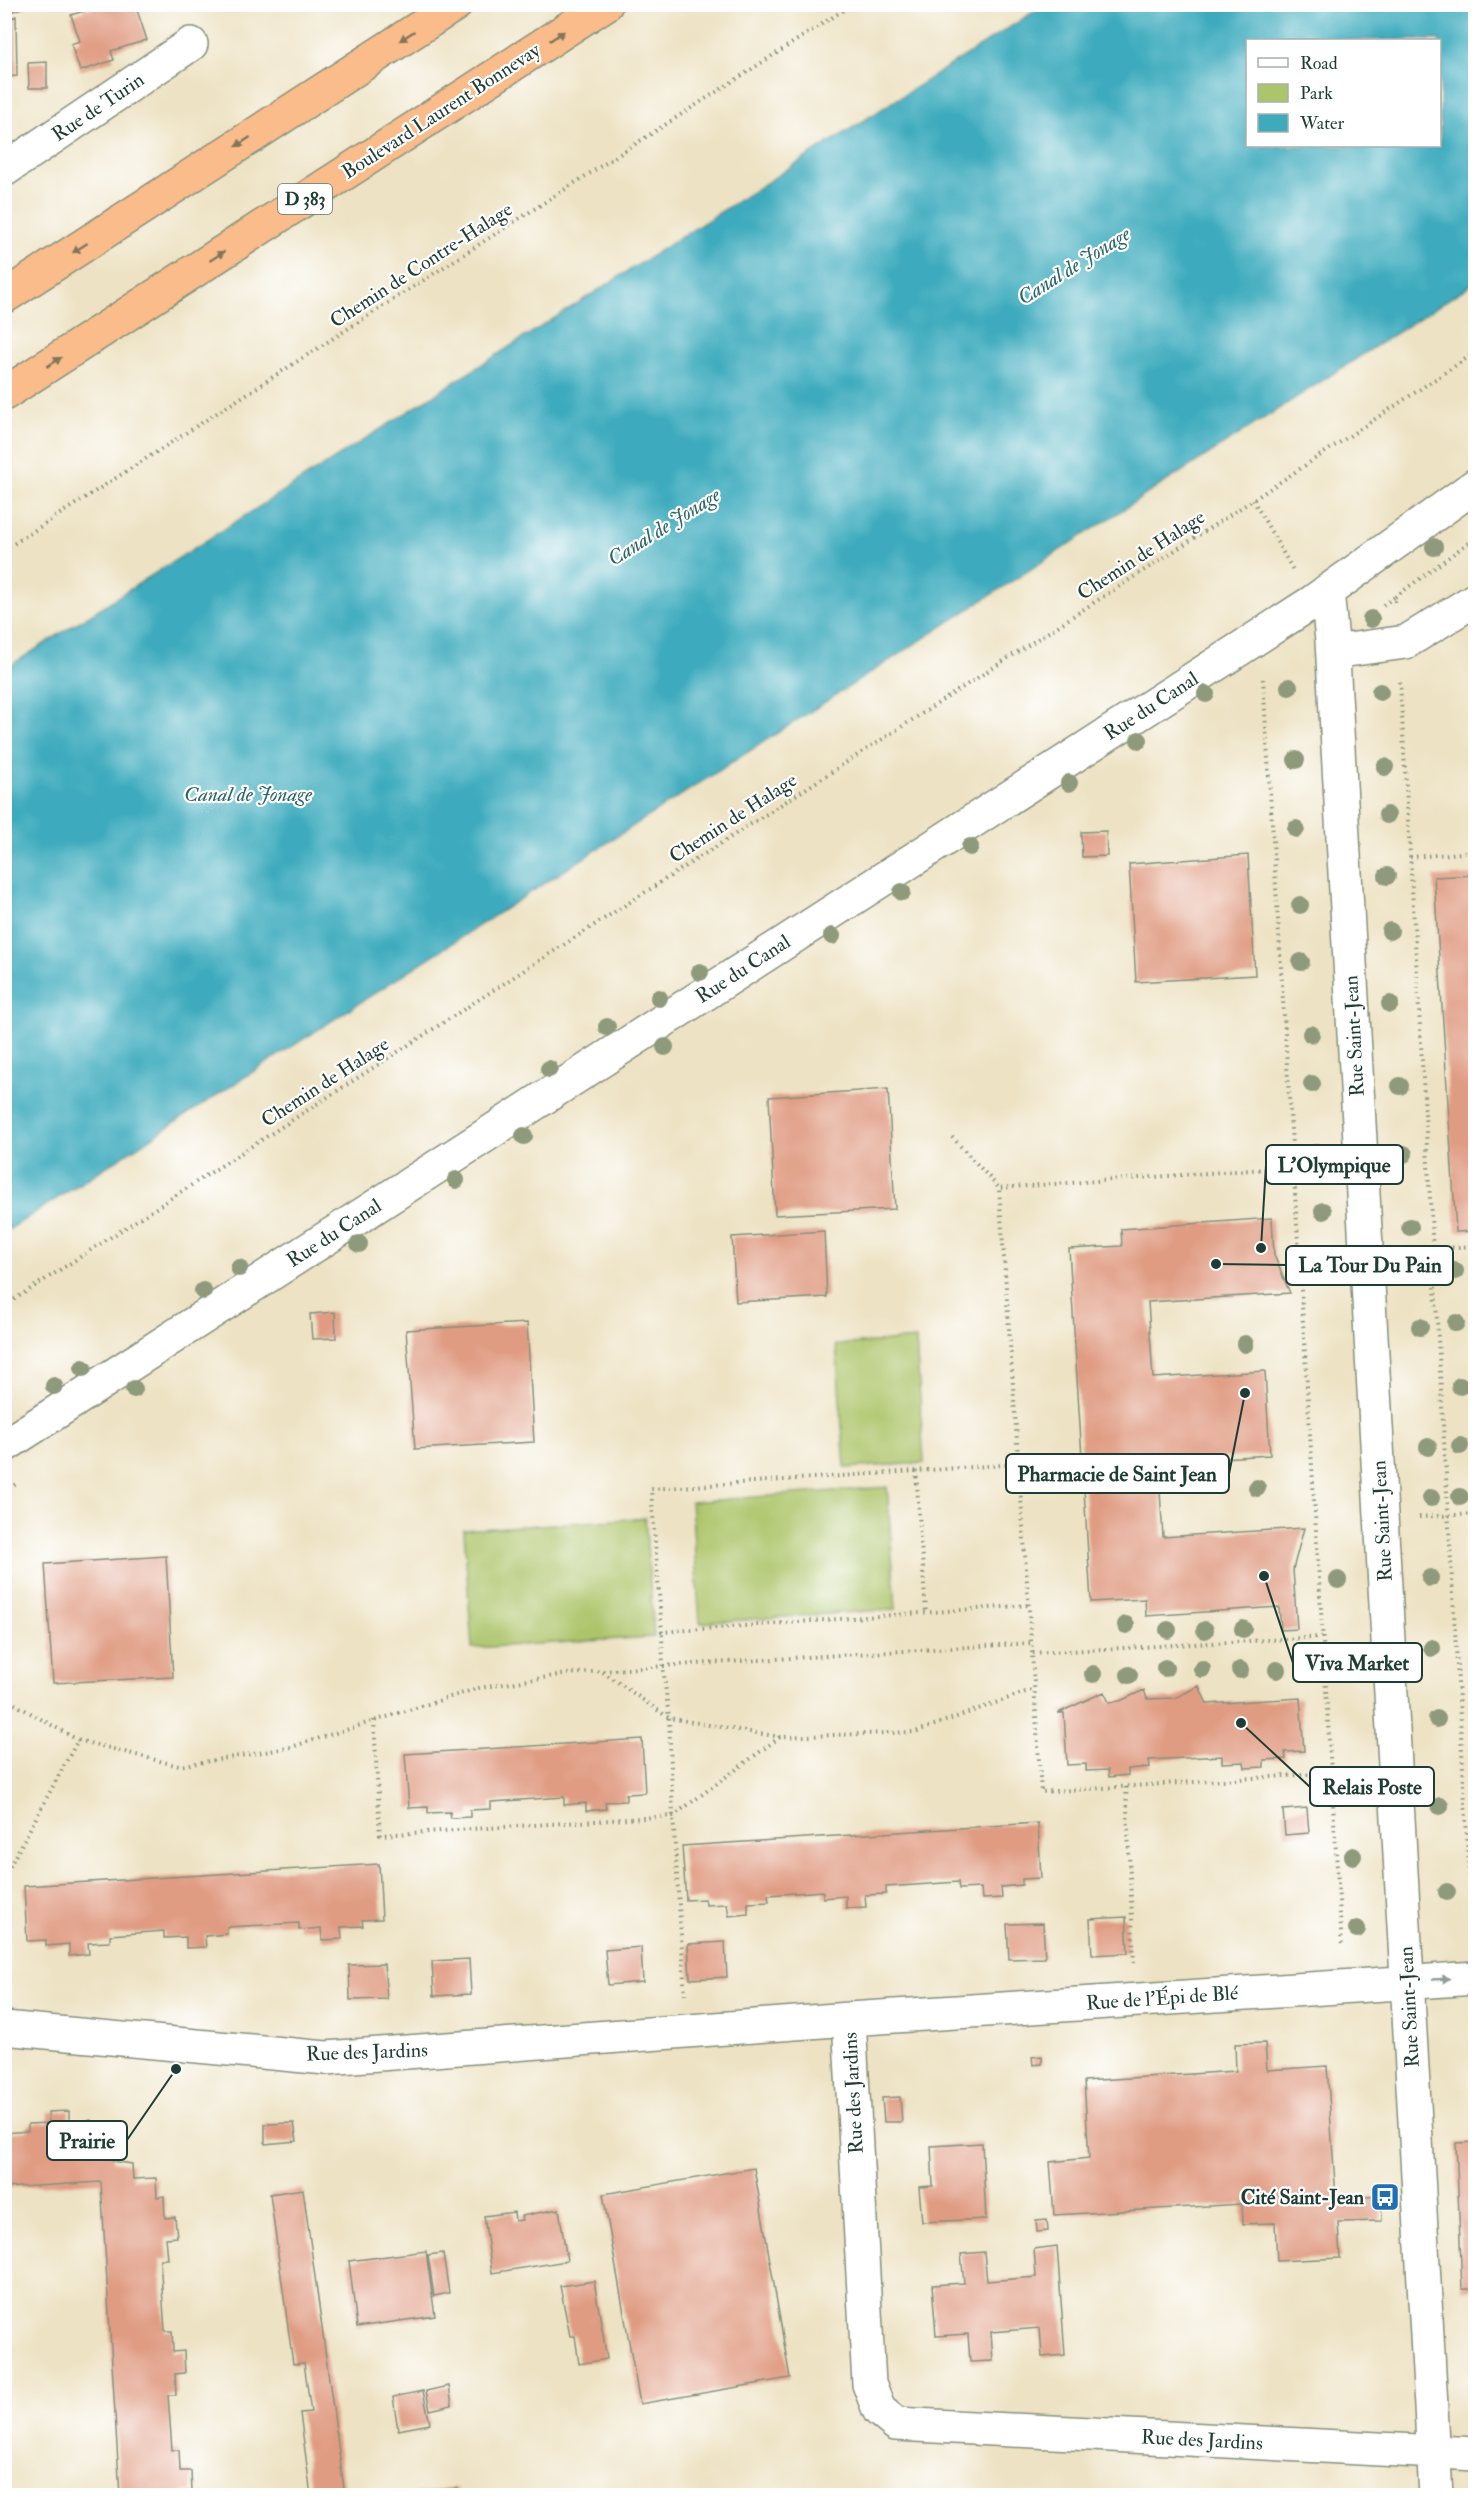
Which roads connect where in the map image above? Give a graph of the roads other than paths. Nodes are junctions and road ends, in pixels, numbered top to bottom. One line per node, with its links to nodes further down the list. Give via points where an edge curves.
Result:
1 (456, 4): 5 (highway, one-way to 5)
2 (606, 4): 6 (highway, Boulevard Laurent Bonnevay / D 383, one-way to 2)
3 (191, 44): 4 (street, Rue de Turin)
4 (4, 170)
5 (4, 297)
6 (4, 394)
7 (1476, 485): 8 (street, Rue du Canal)
8 (1328, 591): 10 (street, Rue Saint-Jean); 11 (street, Rue du Canal)
9 (1476, 599): 10 (street, via 1406,642)
10 (1332, 647): 13 (street, Rue Saint-Jean)
11 (4, 1446)
12 (1475, 1978): 13 (street, Rue de l'Épi de Blé, one-way to 12)
13 (1407, 1981): 14 (street, Rue de l'Épi de Blé); 16 (street, Rue Saint-Jean)
14 (849, 2019): 15 (street, Rue des Jardins, via 326,2058); 16 (street, Rue des Jardins, via 868,2384 879,2410 896,2424)
15 (4, 2028)
16 (1433, 2452): 17 (street, Rue des Jardins); 18 (street, Rue Saint-Jean)
17 (1476, 2454)
18 (1436, 2496)

